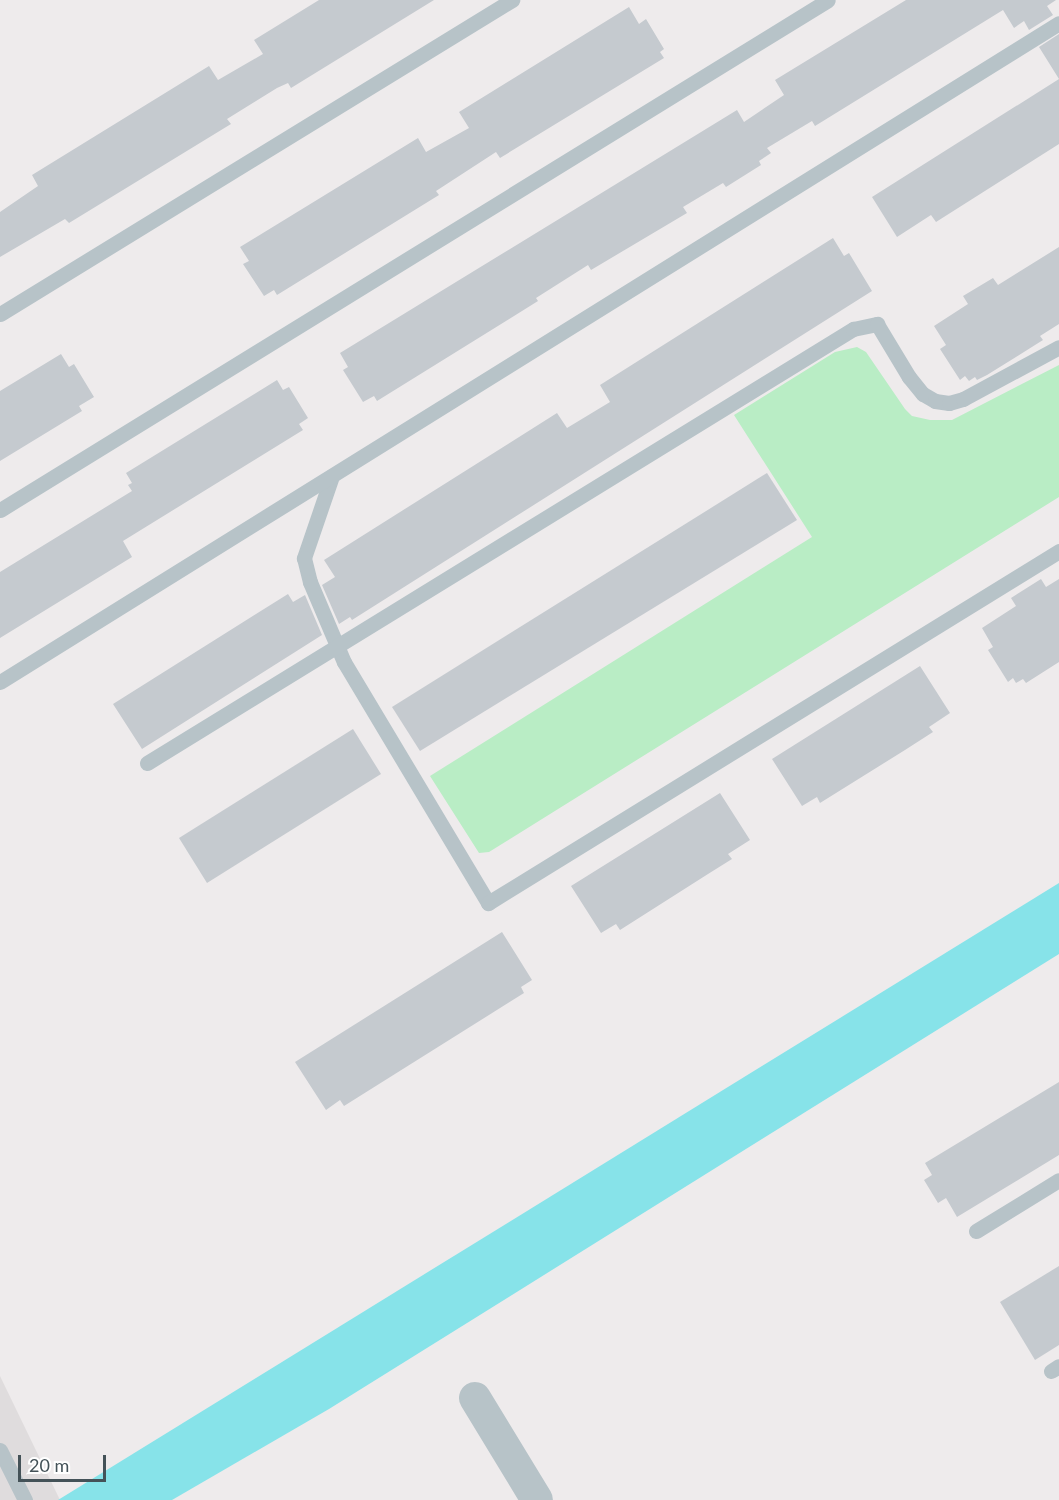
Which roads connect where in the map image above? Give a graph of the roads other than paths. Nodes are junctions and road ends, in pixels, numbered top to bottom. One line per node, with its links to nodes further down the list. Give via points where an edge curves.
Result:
1 (512, 0): 4 (lane)
2 (828, 0): 7 (lane)
3 (1059, 23): 6 (lane)
4 (0, 314)
5 (1059, 347): 9 (lane, via 963,399 948,403 923,394 877,324 853,329)
6 (332, 476): 9 (lane, via 304,558); 10 (lane)
7 (0, 510)
8 (1059, 551): 9 (lane, via 488,903)
9 (337, 645): 11 (lane)
10 (0, 682)
11 (147, 763)
12 (1059, 1180): 13 (lane)
13 (975, 1231)
14 (475, 1398): 17 (street)
15 (0, 1450): 16 (lane)
16 (25, 1500)
17 (537, 1500)

